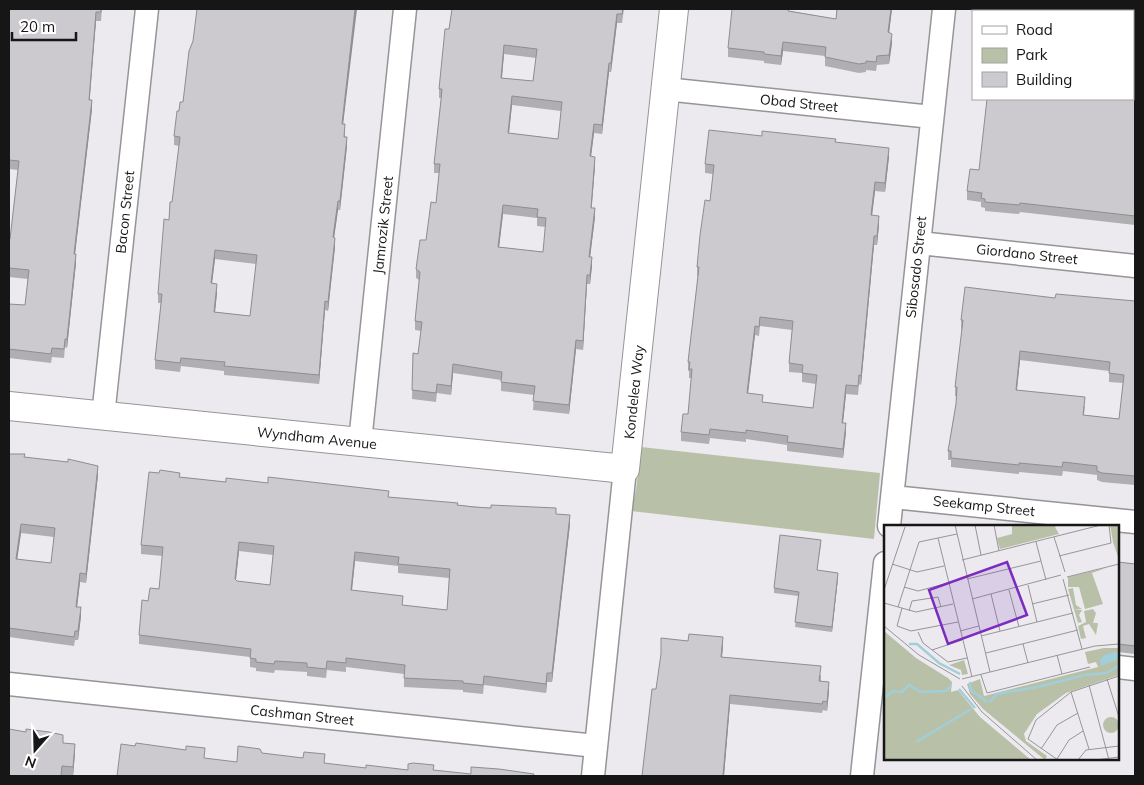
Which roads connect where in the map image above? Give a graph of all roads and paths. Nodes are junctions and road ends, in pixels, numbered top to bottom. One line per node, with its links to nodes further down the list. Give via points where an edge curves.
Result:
1 (147, 9): 10 (street, Bacon Street)
2 (405, 9): 11 (street, Jamrozik Street)
3 (674, 9): 5 (street, Kondelea Way)
4 (944, 9): 6 (street, Sibosado Street)
5 (665, 89): 6 (street, Obad Street); 12 (street, Kondelea Way)
6 (932, 117): 7 (street, Sibosado Street)
7 (919, 243): 8 (street, Giordano Street); 13 (street, Sibosado Street)
8 (1135, 266)
9 (9, 406): 10 (street, Wyndham Avenue)
10 (103, 416): 11 (street, Wyndham Avenue)
11 (360, 442): 12 (street, Wyndham Avenue)
12 (626, 469): 21 (street, Kondelea Way)
13 (893, 497): 14 (street, Seekamp Street); 16 (street, Sibosado Street)
14 (1057, 520): 15 (street, Seekamp Street)
15 (1135, 522)
16 (890, 525)
17 (884, 572): 23 (street)
18 (1119, 667): 19 (street)
19 (1135, 669)
20 (9, 684): 21 (street, Cashman Street)
21 (596, 746): 22 (street, Kondelea Way)
22 (593, 776)
23 (862, 776)

